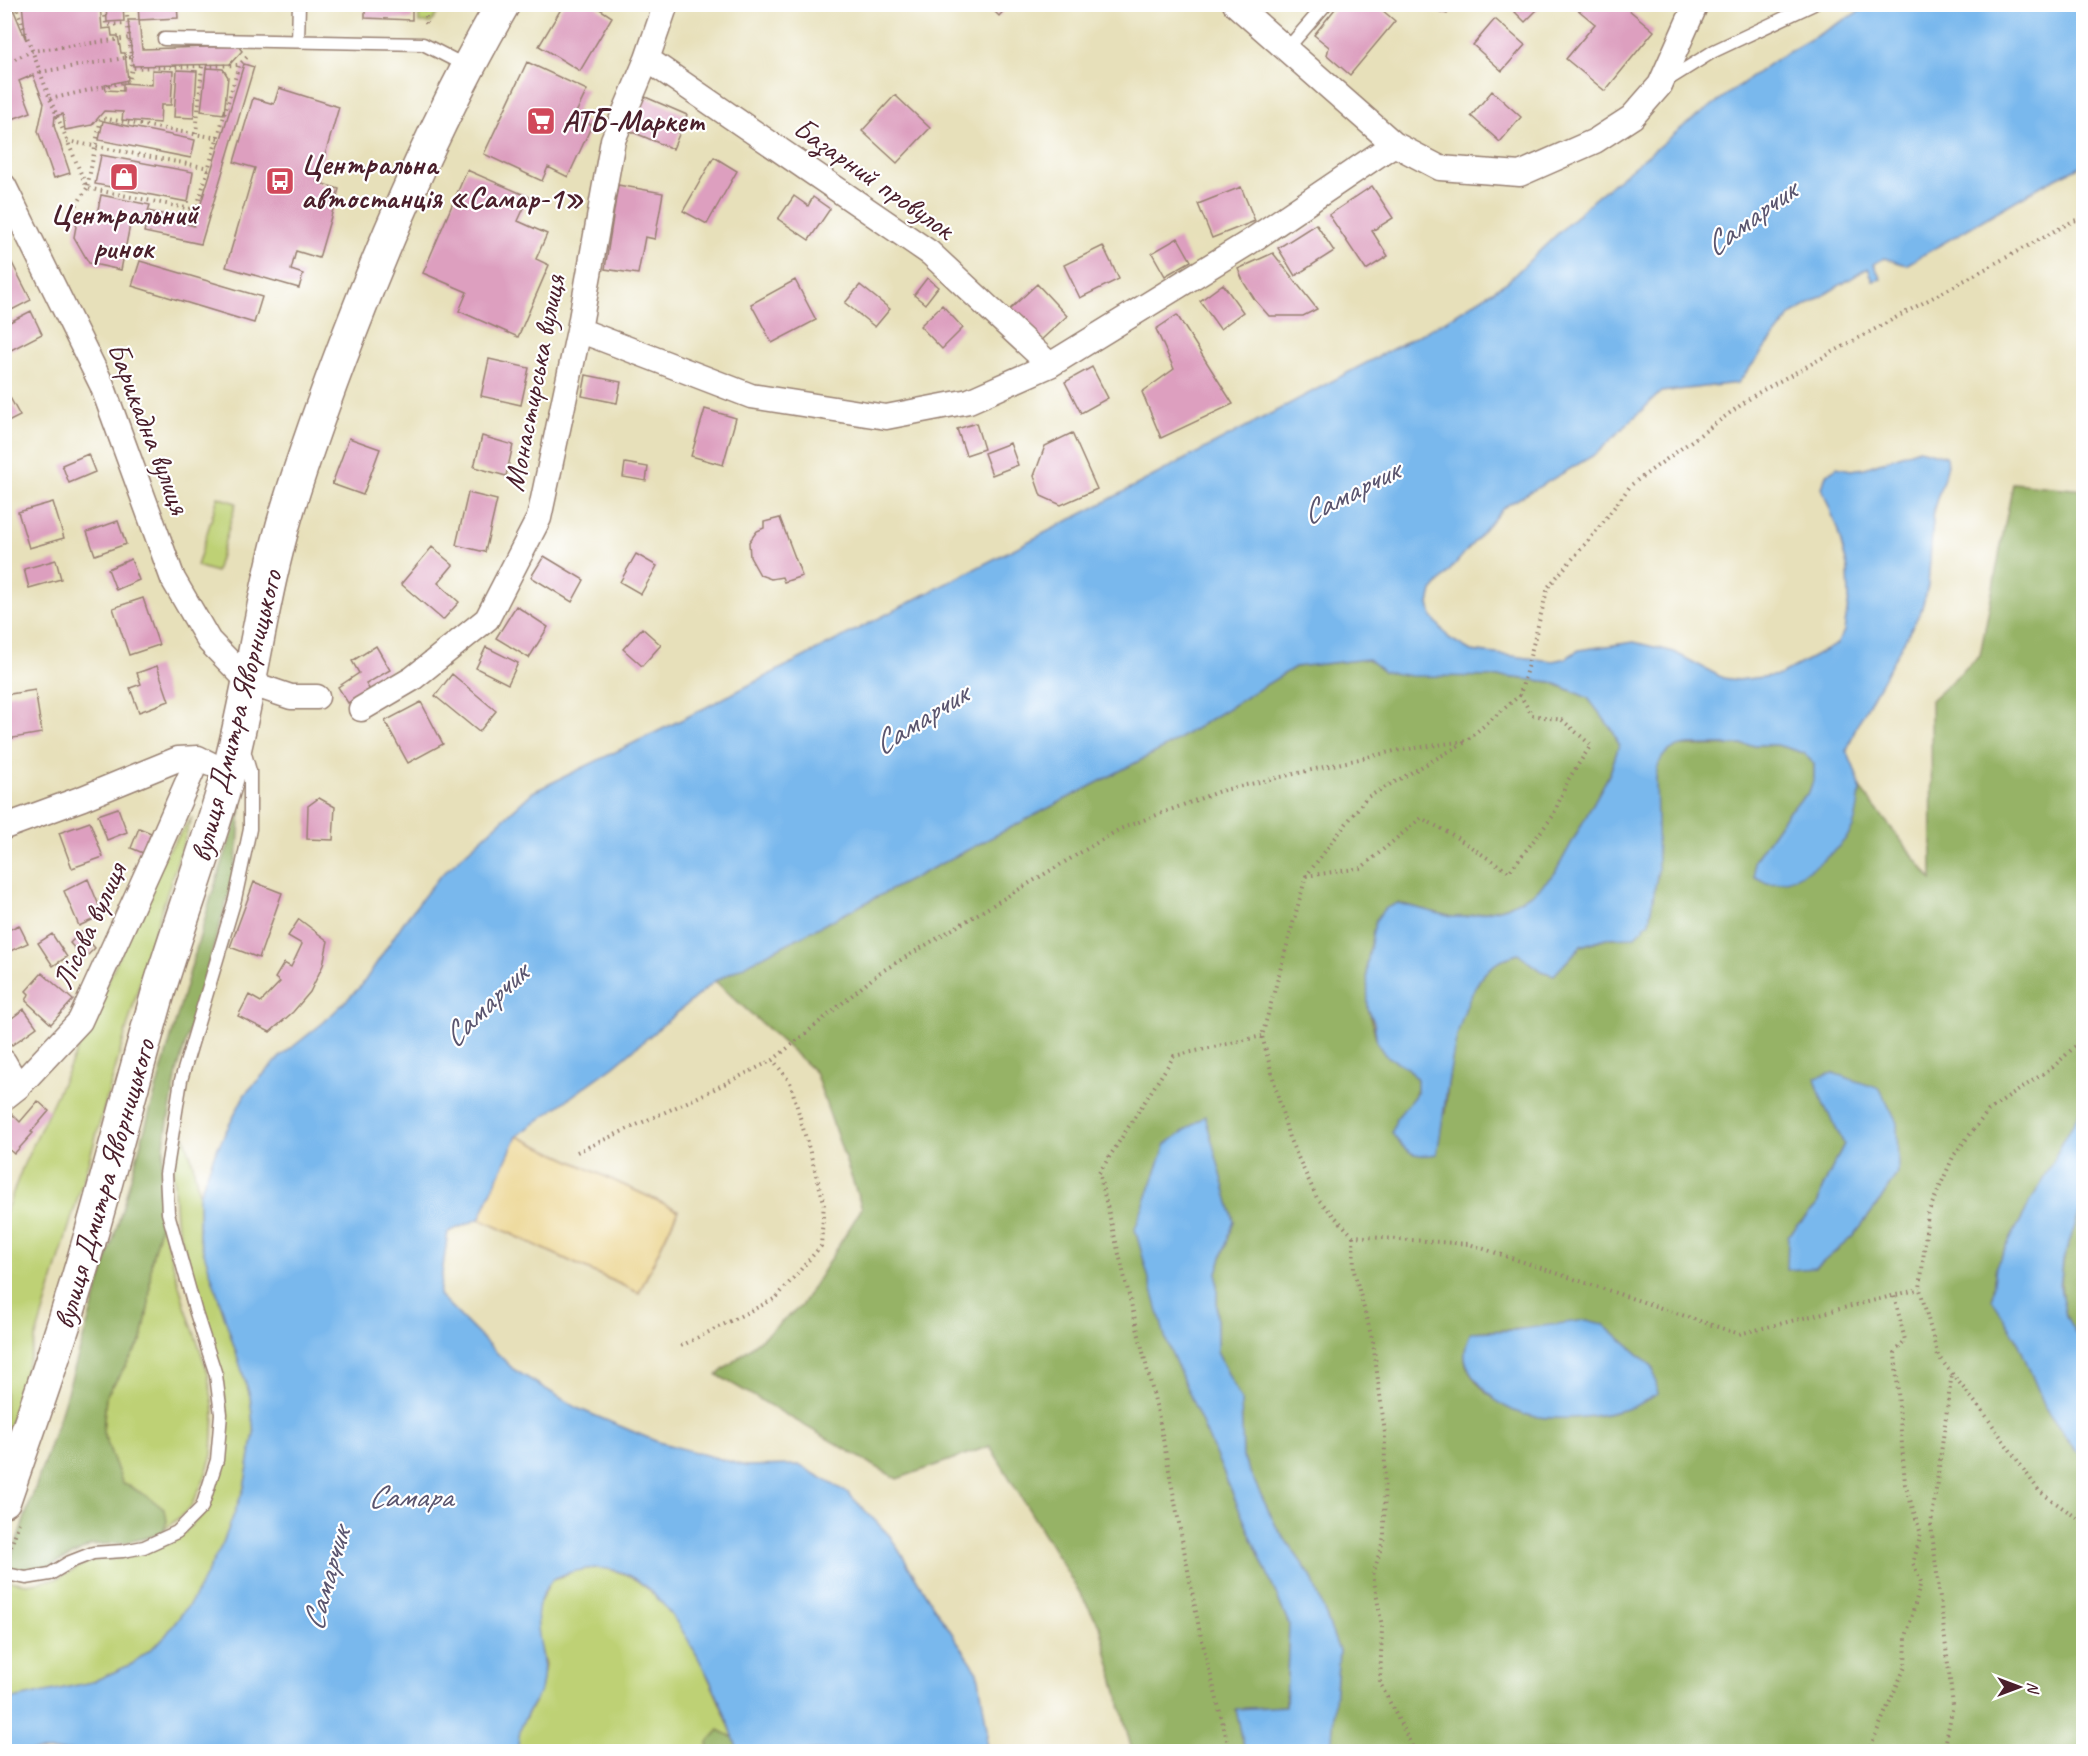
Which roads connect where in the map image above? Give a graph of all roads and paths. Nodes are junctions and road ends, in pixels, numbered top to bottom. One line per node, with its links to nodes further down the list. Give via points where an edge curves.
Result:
1 (15, 4): 17 (path)
2 (104, 4): 11 (path, via 106,25)
3 (299, 4): 15 (lane)
4 (426, 4): 12 (path, via 426,22)
5 (503, 4): 23 (highway, вулиця Дмитра Яворницького)
6 (666, 4): 20 (street, Монастирська вулиця)
7 (1235, 4): 16 (street)
8 (1326, 4): 16 (lane)
9 (1696, 4): 26 (street)
10 (1814, 4): 26 (lane, via 1714,51)
11 (127, 24)
12 (432, 31)
13 (129, 38): 17 (path)
14 (164, 39): 15 (lane)
15 (298, 41): 23 (lane, via 423,44)
16 (1286, 50): 31 (street)
17 (32, 51): 21 (path); 25 (path)
18 (253, 54): 29 (path, via 239,65)
19 (130, 57): 25 (path)
20 (647, 59): 38 (street, Монастирська вулиця, via 613,140); 39 (street, Базарний провулок, via 930,253)
21 (4, 64)
22 (201, 66): 28 (path)
23 (467, 67): 40 (highway, вулиця Дмитра Яворницького, via 372,273 332,378 288,509)
24 (132, 68): 27 (path, via 129,81)
25 (40, 72): 27 (path)
26 (1659, 85): 31 (street, via 1632,117 1595,141 1520,174 1440,168)
27 (50, 99): 30 (path)
28 (196, 134): 29 (path); 32 (path, via 101,118)
29 (218, 138): 33 (path)
30 (67, 141): 32 (path); 35 (path)
31 (1394, 144): 39 (street, via 1248,243)
32 (95, 146): 33 (path); 35 (path)
33 (209, 168): 35 (path, via 196,210)
34 (4, 186): 40 (street, Барикадна вулиця, via 102,386 173,579 209,641)
35 (87, 188): 37 (path)
36 (2084, 218): 41 (path, via 1756,394 1631,485 1548,587)
37 (68, 219)
38 (579, 330): 39 (street, via 751,396 886,417 969,401); 43 (street, Монастирська вулиця, via 539,518 487,619 412,679)
39 (1050, 365)
40 (250, 682): 42 (street, via 291,697); 44 (highway, вулиця Дмитра Яворницького)
41 (1520, 694): 45 (path); 49 (path, via 1532,715 1562,720 1591,745 1568,780 1553,816 1509,872 1422,818 1361,868)
42 (317, 697)
43 (361, 709)
44 (239, 732): 47 (highway, вулиця Дмитра Яворницького); 63 (lane, via 250,771 250,829 235,899 182,1080 166,1174 168,1213 216,1375 221,1414 217,1460 201,1507 177,1532 144,1547 93,1553 50,1574 26,1578)
45 (1466, 741): 49 (path, via 1366,798); 52 (path, via 1394,751 1220,791 1120,829 879,973)
46 (198, 758): 47 (street); 48 (street, via 178,759); 54 (street, Лісова вулиця, via 80,1021)
47 (229, 772): 61 (highway, вулиця Дмитра Яворницького, via 161,983)
48 (4, 827)
49 (1306, 876): 50 (path)
50 (1262, 1036): 56 (path, via 1289,1138 1317,1198); 64 (path, via 1174,1056 1099,1173 1158,1413 1199,1628)
51 (2084, 1038): 57 (path, via 2053,1067 1988,1111 1954,1155 1928,1213)
52 (773, 1060): 55 (path); 59 (path, via 789,1082 824,1202 821,1246 776,1298)
53 (4, 1062): 54 (street)
54 (11, 1092)
55 (577, 1152)
56 (1353, 1236): 58 (path, via 1469,1244 1739,1334); 65 (path, via 1354,1272 1373,1341 1385,1433 1384,1537 1373,1575 1382,1627 1380,1683)
57 (1920, 1289): 58 (path); 60 (path, via 1938,1356)
58 (1894, 1295): 66 (path, via 1905,1340 1895,1353 1905,1484 1922,1534 1913,1563 1921,1582 1906,1637 1905,1667)
59 (681, 1346)
60 (1952, 1373): 62 (path, via 2039,1491); 67 (path, via 1931,1525 1953,1705)
61 (11, 1502): 63 (path)
62 (2084, 1522)
63 (6, 1570)
64 (1230, 1752)
65 (1415, 1752)
66 (1868, 1752)
67 (1944, 1752)

